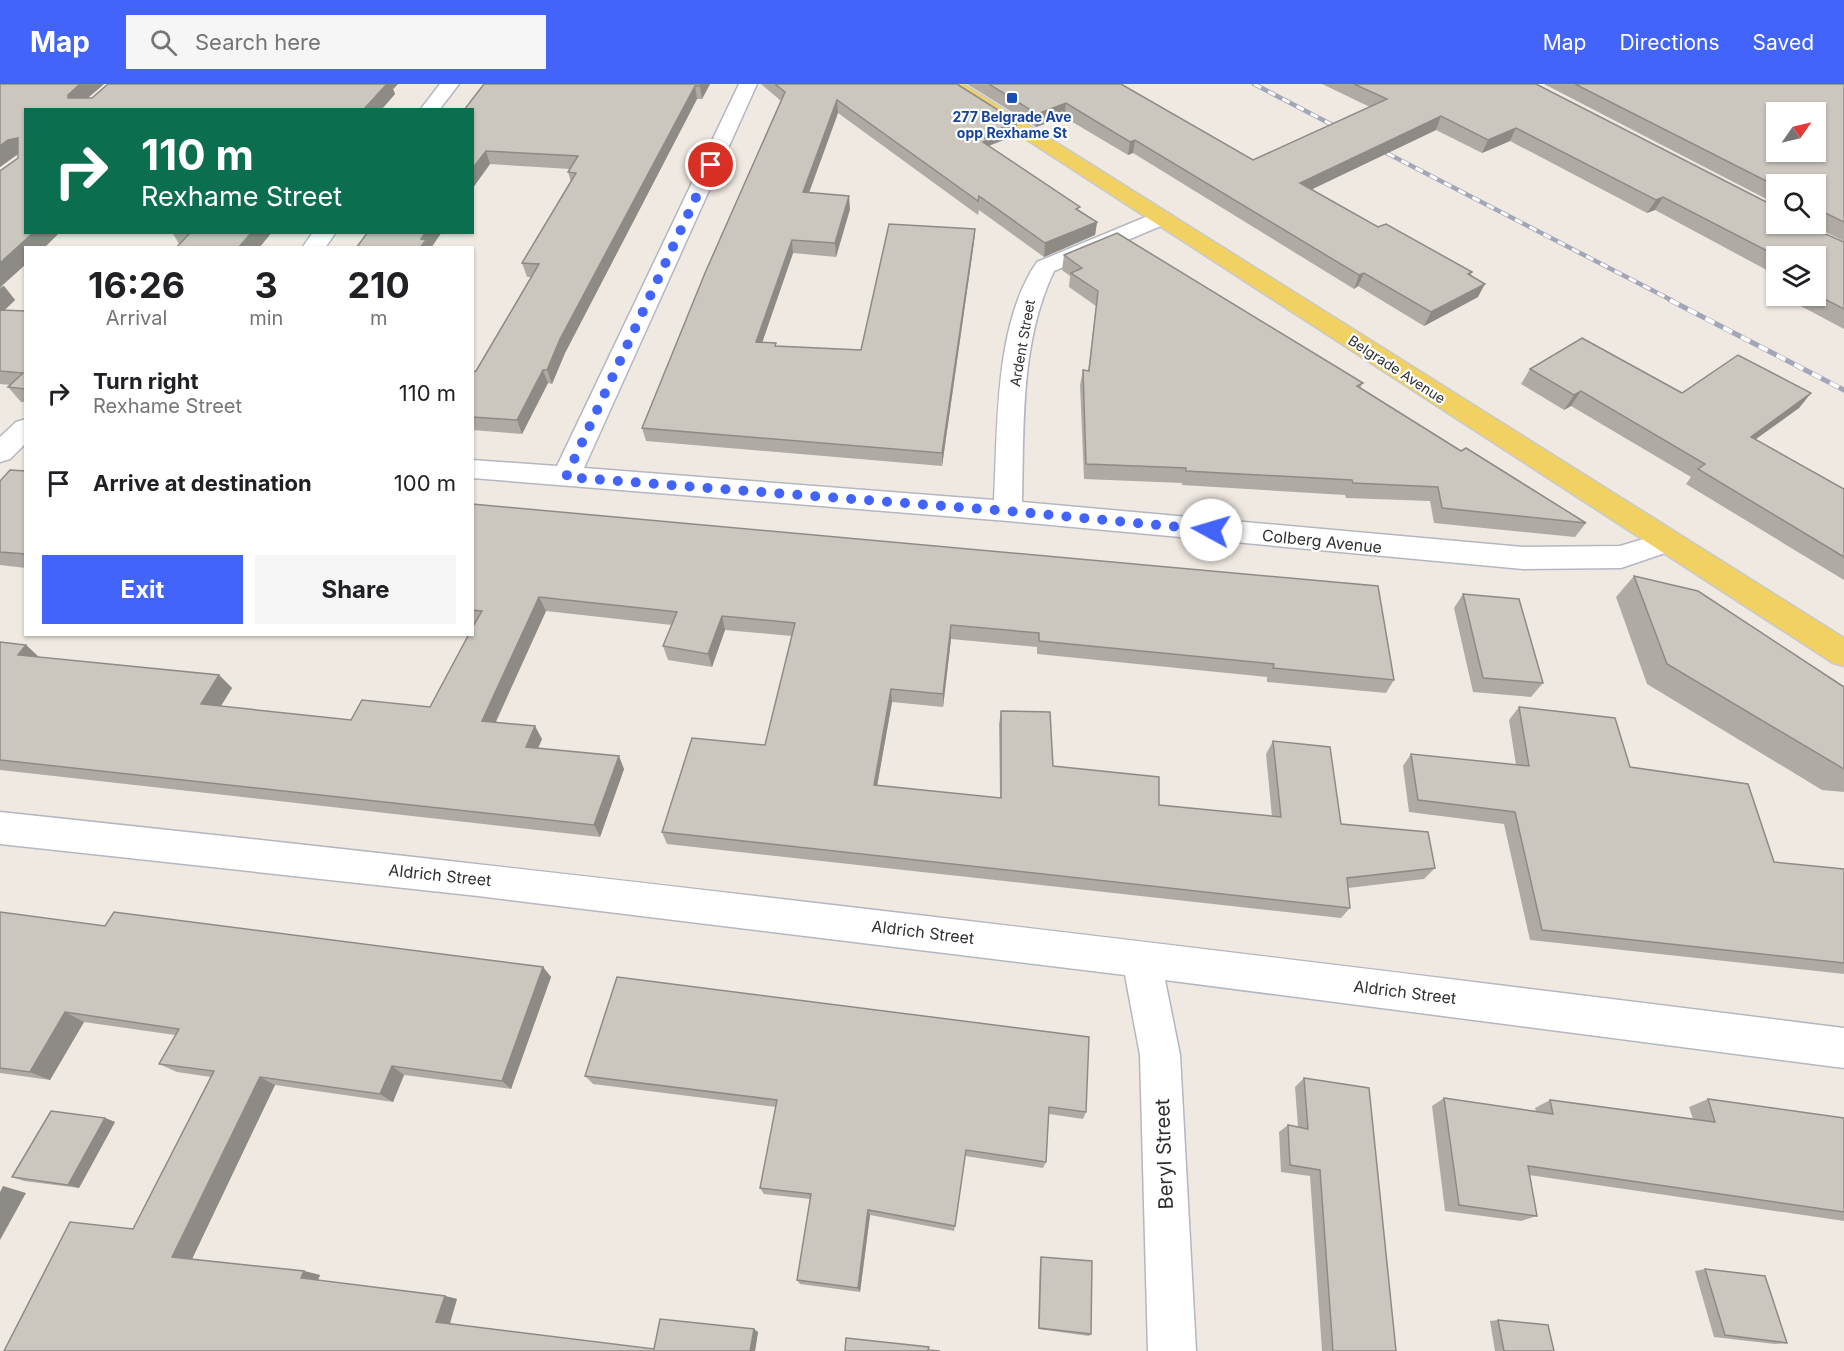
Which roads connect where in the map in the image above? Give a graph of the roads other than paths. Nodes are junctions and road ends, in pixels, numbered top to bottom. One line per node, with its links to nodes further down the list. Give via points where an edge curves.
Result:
1 (450, 84): 4 (street)
2 (748, 84): 9 (street)
3 (950, 84): 5 (main road, Belgrade Avenue)
4 (431, 108)
5 (1160, 218): 10 (street, Ardent Street, via 1045,267 1029,296 1014,387); 11 (main road, Belgrade Avenue)
6 (17, 427): 7 (street)
7 (0, 453)
8 (474, 469): 9 (street, Colberg Avenue)
9 (566, 477): 10 (street, Colberg Avenue)
10 (1008, 511): 11 (street, Colberg Avenue, via 1522,558 1621,557)
11 (1667, 542): 12 (main road, Belgrade Avenue)
12 (1844, 654)
13 (0, 828): 14 (street, Aldrich Street, via 478,879)
14 (1141, 959): 15 (street, Aldrich Street); 16 (street, Beryl Street, via 1160,1055)
15 (1844, 1048)
16 (1172, 1351)

